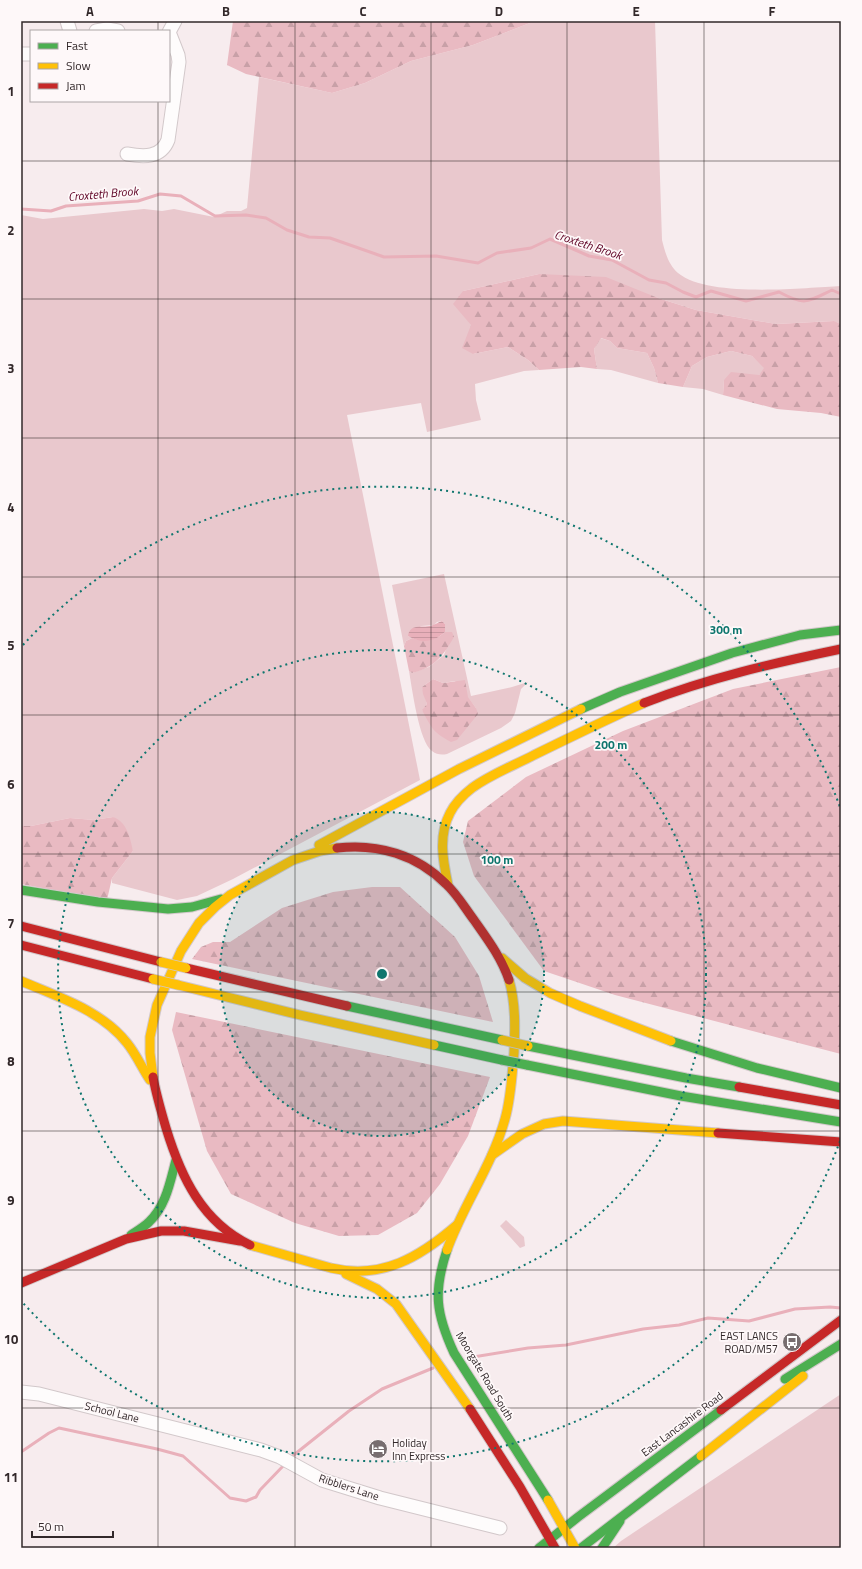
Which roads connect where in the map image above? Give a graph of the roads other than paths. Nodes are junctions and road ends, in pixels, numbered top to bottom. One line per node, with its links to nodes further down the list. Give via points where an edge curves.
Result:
1 (175, 21): 2 (street)
2 (170, 30)
3 (170, 35): 4 (street, via 179,62 168,140 162,151 157,153 141,156)
4 (126, 153)
5 (841, 630): 7 (main road, via 800,636 732,653 620,692 459,769)
6 (841, 649): 8 (main road, via 739,672 681,689 622,713 481,783 460,799 448,816 442,849)
7 (298, 858): 8 (main road, via 334,847 370,846 412,859); 10 (main road)
8 (448, 885): 13 (main road)
9 (21, 890): 10 (main road, via 98,902 168,909 192,907)
10 (226, 898): 15 (main road, via 203,918 186,938 158,1003 152,1023 150,1044)
11 (21, 926): 17 (main road, bridge, via 384,1015 686,1078)
12 (21, 945): 18 (main road, bridge, via 307,1017 502,1060 681,1096)
13 (498, 955): 16 (main road, via 539,988 588,1010 664,1039 748,1066); 20 (main road, Moorgate Road South, via 509,981 516,1031 509,1100)
14 (21, 981): 15 (main road, via 99,1017 127,1043)
15 (154, 1087): 21 (main road)
16 (841, 1088)
17 (841, 1105)
18 (841, 1122)
19 (841, 1142): 20 (main road, via 563,1121 544,1124 522,1134)
20 (492, 1155): 22 (main road, Moorgate Road South)
21 (176, 1160): 23 (main road, via 159,1210 149,1222); 24 (main road, via 202,1206 218,1224)
22 (457, 1225): 25 (main road, via 436,1243 391,1266 367,1271); 35 (main road, Moorgate Road South, via 443,1262 438,1287 437,1306 443,1330 455,1354)
23 (126, 1238): 24 (main road, via 161,1231 184,1231); 26 (main road)
24 (240, 1241): 25 (main road)
25 (336, 1270): 32 (main road, via 363,1280 386,1293 402,1311)
26 (21, 1283)
27 (841, 1320): 35 (main road, East Lancashire Road)
28 (841, 1345): 29 (main road, via 807,1364); 33 (main road)
29 (769, 1391)
30 (21, 1392): 31 (street, School Lane, via 39,1394)
31 (202, 1435): 34 (street, Ribblers Lane, via 280,1457 322,1480 380,1498)
32 (533, 1508): 36 (main road); 37 (main road)
33 (625, 1515): 42 (main road); 43 (main road)
34 (500, 1528)
35 (564, 1528): 37 (main road, East Lancashire Road); 38 (main road, Moorgate Road South)
36 (532, 1530)
37 (550, 1539): 38 (main road, via 558,1544); 39 (main road, East Lancashire Road); 40 (main road)
38 (575, 1543): 41 (main road)
39 (539, 1548)
40 (555, 1548)
41 (562, 1548)
42 (581, 1548)
43 (602, 1548)

